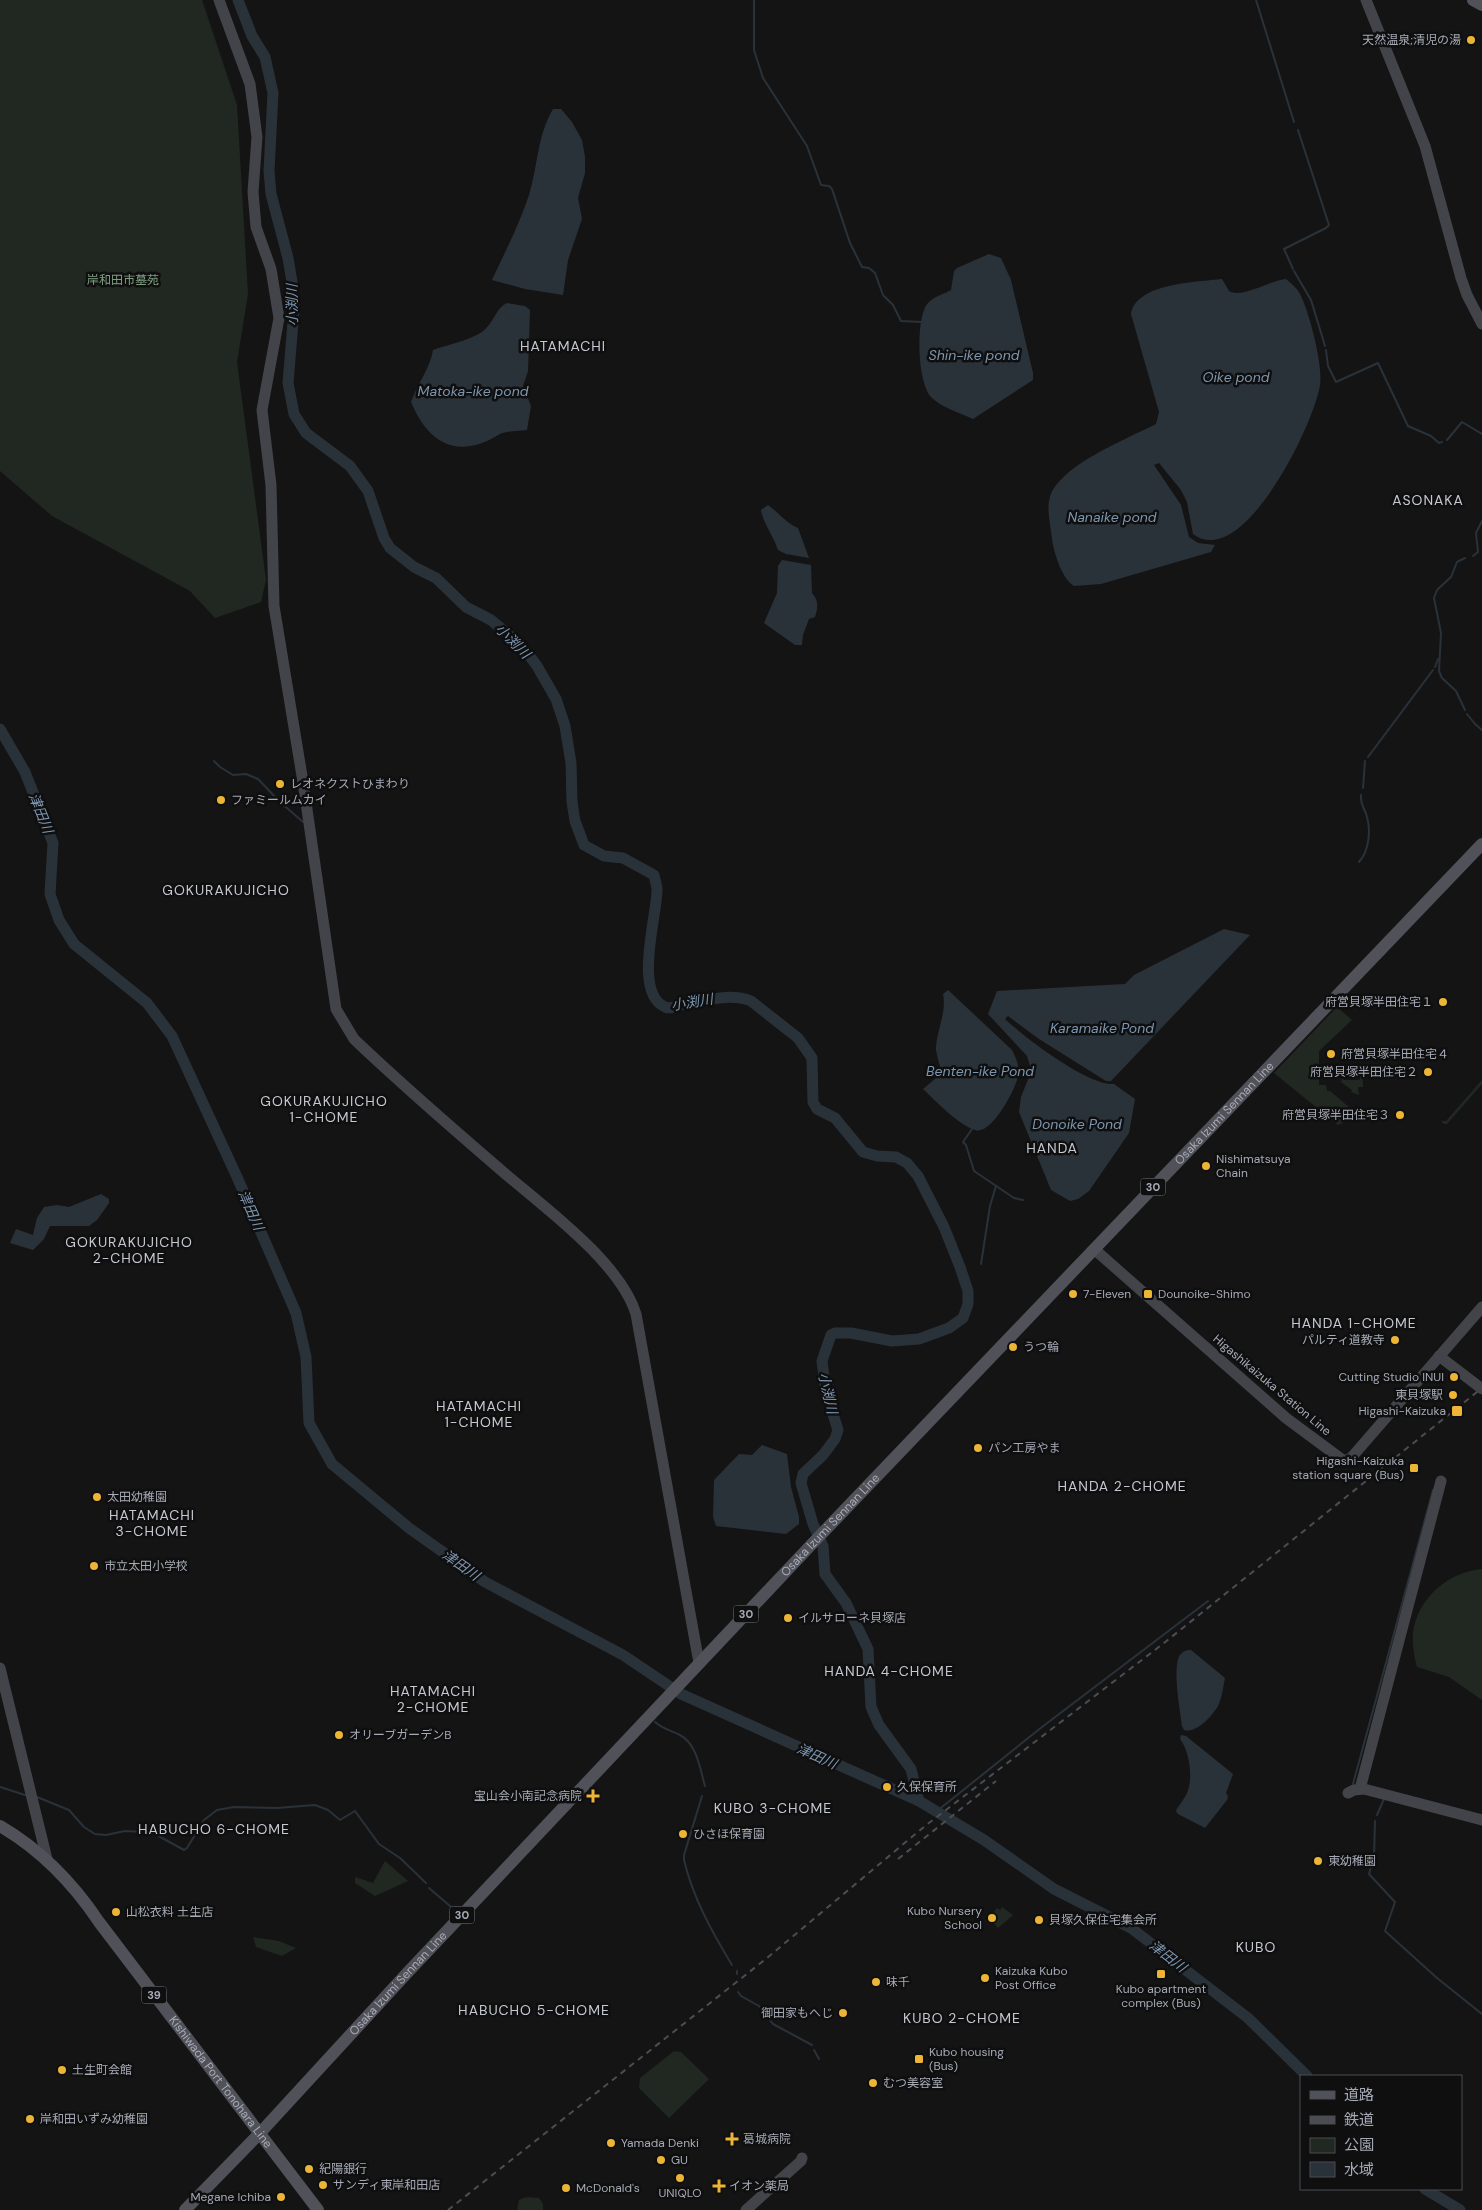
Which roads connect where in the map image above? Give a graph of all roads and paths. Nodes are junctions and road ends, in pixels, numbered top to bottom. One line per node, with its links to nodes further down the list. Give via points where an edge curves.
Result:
1 (219, 0): 13 (street, via 250,84 257,137 253,192 256,227 271,269 279,318 262,410 271,485 274,606 336,1009 354,1039 585,1244 616,1275 626,1291 636,1314)
2 (1366, 0): 6 (street, via 1425,146 1464,287)
3 (1472, 0): 4 (main road); 5 (street)
4 (1482, 5)
5 (1482, 11)
6 (1482, 324)
7 (1482, 844): 8 (main road, Osaka Izumi Sennan Line / 30)
8 (1094, 1249): 10 (street, Higashikaizuka Station Line, via 1286,1418 1344,1461 1352,1458); 13 (main road, Osaka Izumi Sennan Line / 30)
9 (1482, 1307): 10 (street)
10 (1439, 1356): 11 (street)
11 (1482, 1389)
12 (1441, 1481): 15 (street)
13 (699, 1664): 20 (main road, Osaka Izumi Sennan Line / 30, via 396,1984)
14 (0, 1668): 19 (street)
15 (1360, 1789): 16 (street); 17 (street)
16 (1348, 1794)
17 (1482, 1820)
18 (0, 1826): 19 (main road, Kishiwada Port Tonohara Line / 39)
19 (47, 1859): 20 (main road, Kishiwada Port Tonohara Line / 39, via 83,1898)
20 (260, 2133): 23 (main road, Osaka Izumi Sennan Line / 30); 24 (main road, Kishiwada Port Tonohara Line / 39)
21 (802, 2158): 22 (street)
22 (749, 2209)
23 (185, 2210)
24 (318, 2210)

